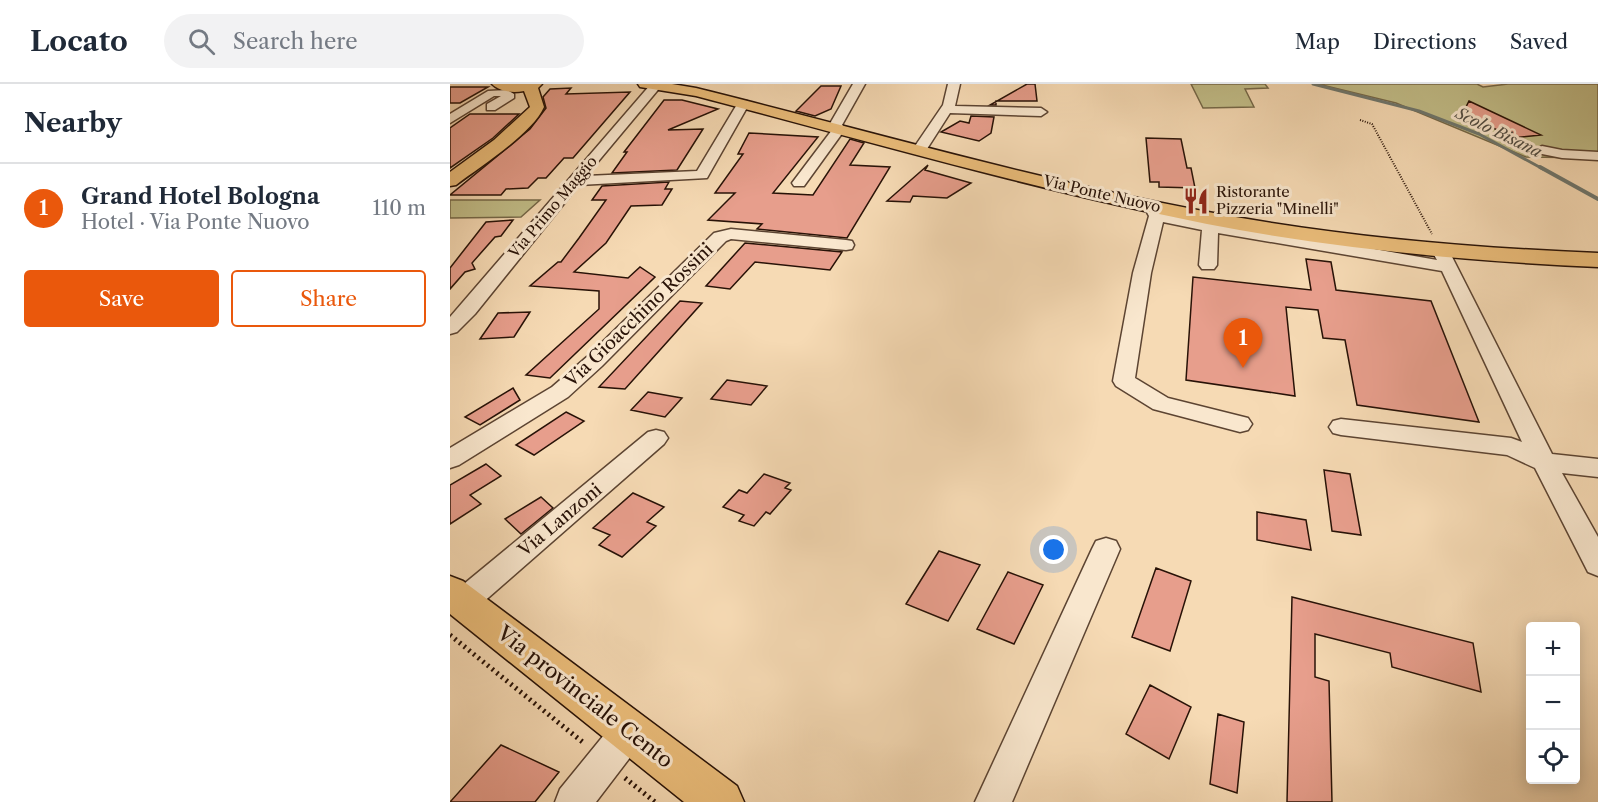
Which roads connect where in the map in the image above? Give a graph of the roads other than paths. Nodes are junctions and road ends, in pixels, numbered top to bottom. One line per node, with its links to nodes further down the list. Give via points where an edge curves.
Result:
1 (859, 84): 13 (street)
2 (954, 84): 10 (street)
3 (650, 85): 6 (main road, Via Ponte Nuovo); 18 (street, Via Primo Maggio)
4 (505, 86): 5 (main road)
5 (527, 99): 9 (street); 17 (main road, via 517,130)
6 (743, 104): 13 (main road, Via Ponte Nuovo); 18 (street, via 702,175)
7 (450, 107): 8 (street)
8 (468, 107): 9 (street); 9 (street, via 492,93 510,96); 12 (street)
9 (491, 107)
10 (945, 110): 11 (street); 14 (street)
11 (1041, 112)
12 (450, 119)
13 (837, 128): 14 (main road, Via Ponte Nuovo); 19 (street)
14 (920, 149): 20 (main road, Via Ponte Nuovo)
15 (1542, 150): 16 (street)
16 (1598, 156)
17 (450, 181)
18 (574, 181): 26 (street, Via Primo Maggio)
19 (799, 183)
20 (1154, 212): 21 (street); 23 (main road, Via Ponte Nuovo); 27 (street, via 1124,381 1161,404)
21 (1210, 228): 23 (street); 25 (street)
22 (846, 245): 30 (street, Via Gioacchino Rossini, via 731,234 720,237 560,392)
23 (1444, 257): 24 (main road, Via Ponte Nuovo); 31 (street)
24 (1598, 260)
25 (1208, 265)
26 (450, 328)
27 (1239, 424)
28 (1341, 427): 31 (street, via 1511,447)
29 (656, 438): 35 (street, Via Lanzoni)
30 (450, 459)
31 (1544, 462): 32 (street); 34 (street)
32 (1598, 468)
33 (1106, 549): 39 (street)
34 (1598, 564)
35 (454, 610): 36 (main road, Via provinciale Cento)
36 (617, 746): 37 (street); 38 (main road, Via provinciale Cento)
37 (573, 802)
38 (721, 802)
39 (993, 802)

